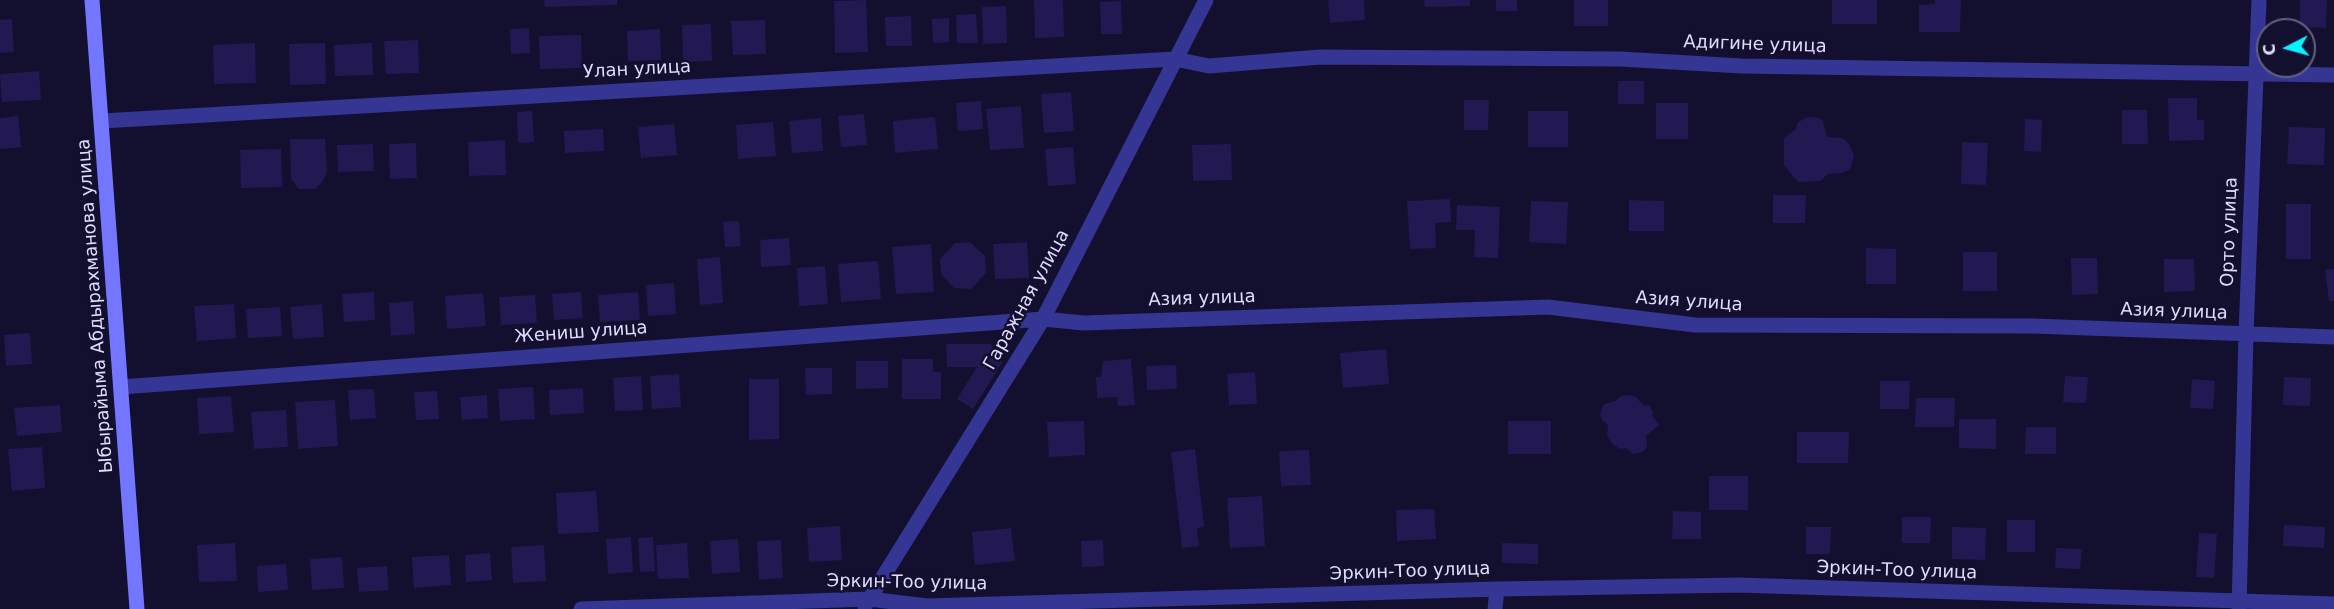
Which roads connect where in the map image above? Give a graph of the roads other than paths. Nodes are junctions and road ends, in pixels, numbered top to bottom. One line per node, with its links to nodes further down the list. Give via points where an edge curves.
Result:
1 (93, 0): 9 (street, Ыбырайыма Абдырахманова улица)
2 (1206, 0): 5 (street, Гаражная улица)
3 (2259, 0): 4 (street, Орто улица)
4 (2258, 18)
5 (1175, 59): 6 (street, Адигине улица, via 1209,66 1332,57); 9 (street, Улан улица); 10 (street, Гаражная улица)
6 (2256, 72): 11 (street, Орто улица)
7 (2316, 74): 8 (street, Адигине улица)
8 (2334, 75)
9 (102, 121): 13 (street, Ыбырайыма Абдырахманова улица)
10 (1043, 319): 11 (street, Азия улица, via 1084,323 1548,307 1695,325 2033,326); 13 (street, Жениш улица); 15 (street, Гаражная улица)
11 (2246, 335): 12 (street, Азия улица); 17 (street, Орто улица)
12 (2334, 337)
13 (121, 387): 18 (street, Ыбырайыма Абдырахманова улица)
14 (1497, 589): 15 (street, Эркин-Тоо улица, via 927,606); 17 (street, Эркин-Тоо улица, via 1739,585); 20 (street)
15 (866, 604): 19 (street, Эркин-Тоо улица)
16 (2334, 604): 17 (street, Эркин-Тоо улица)
17 (2240, 605)
18 (137, 609)
19 (581, 609)
20 (1495, 609)

